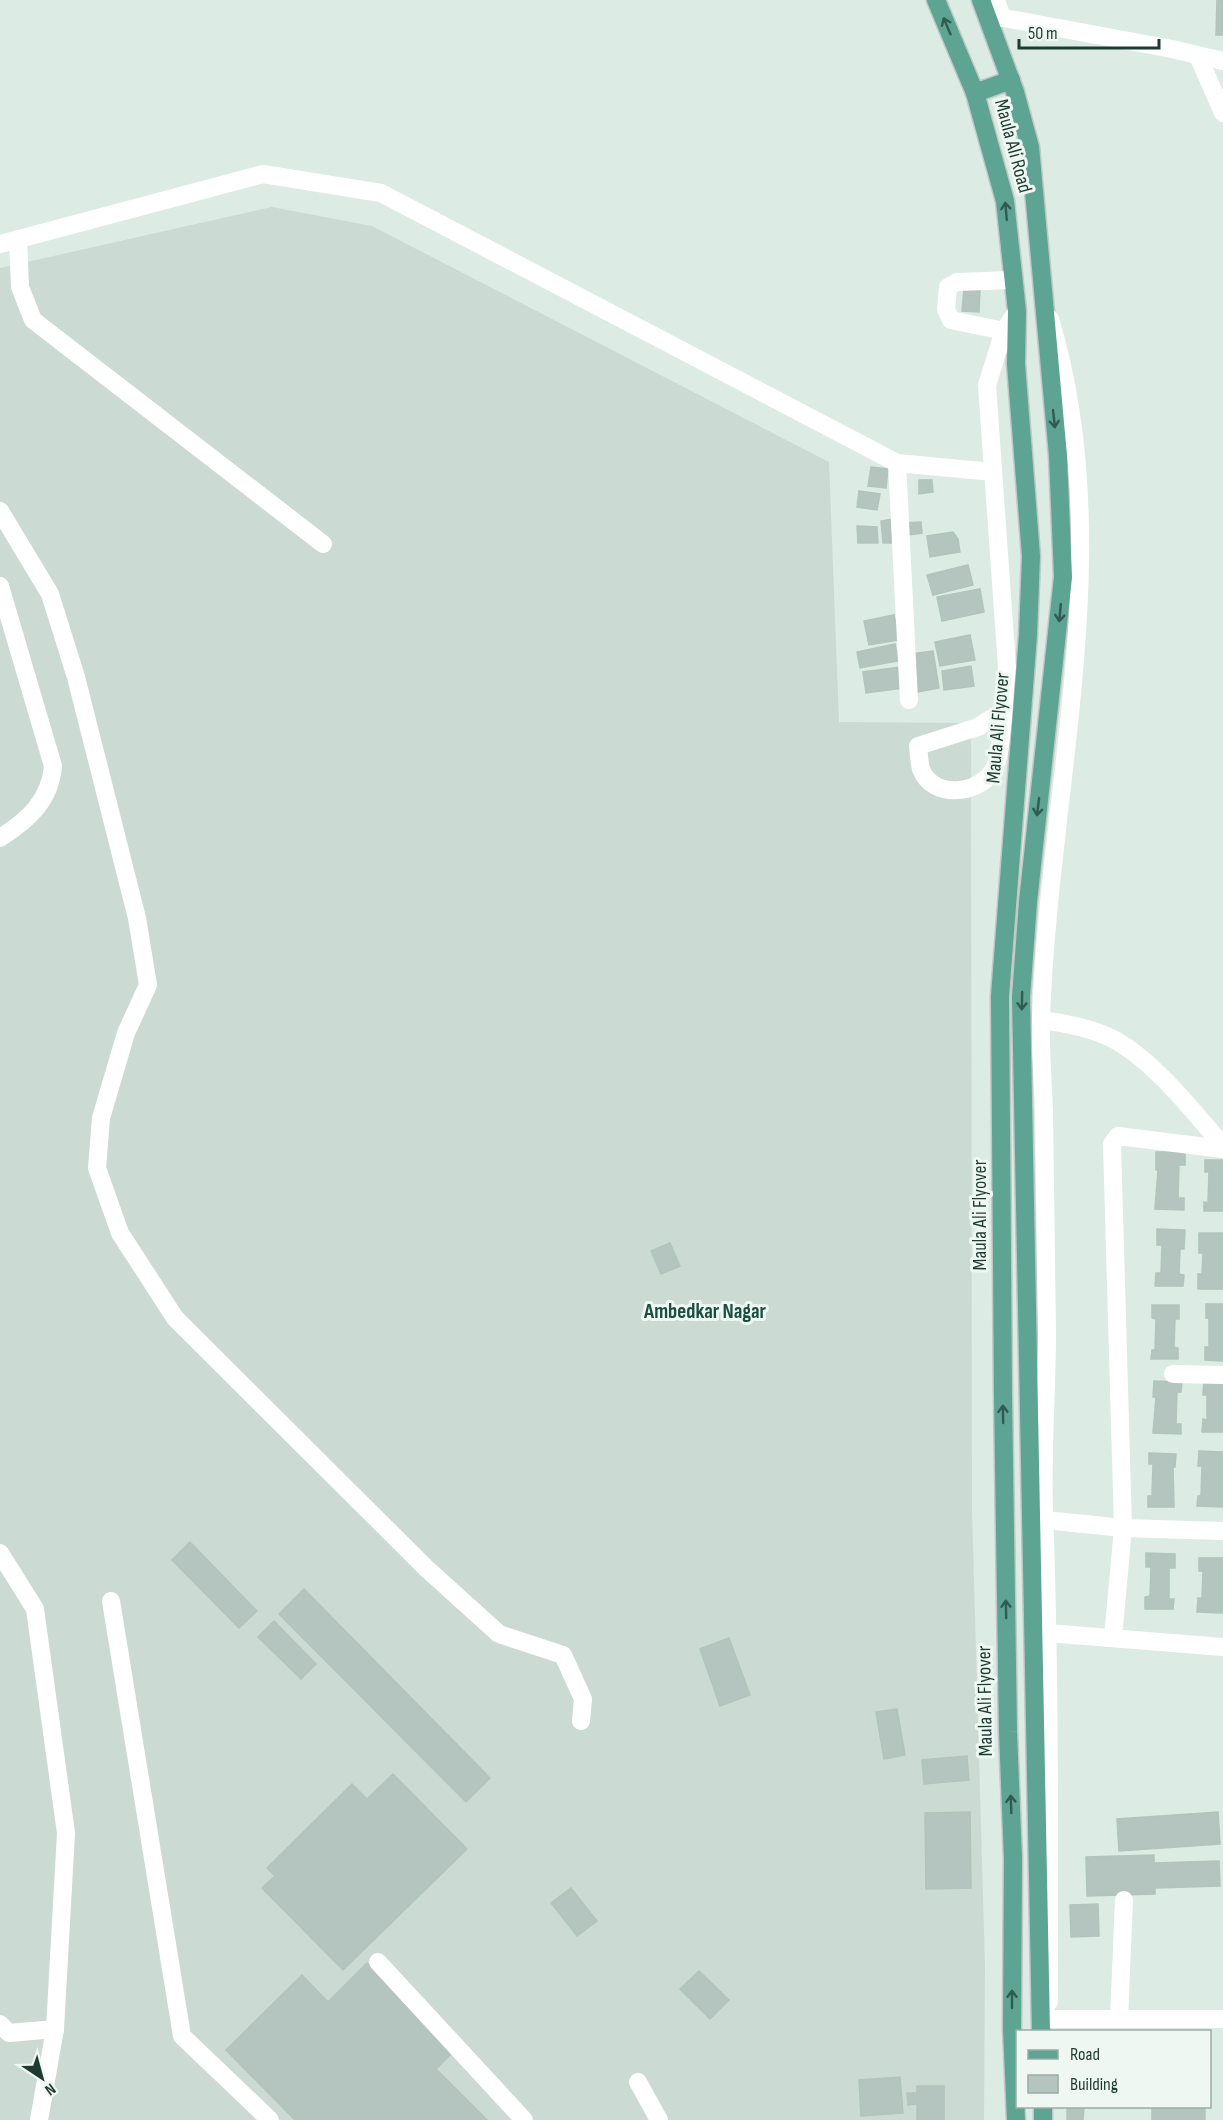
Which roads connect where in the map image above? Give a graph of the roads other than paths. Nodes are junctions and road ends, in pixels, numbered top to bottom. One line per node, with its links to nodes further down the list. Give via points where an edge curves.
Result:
1 (936, 0): 6 (main road, Maula Ali Road, one-way to 1)
2 (992, 8): 3 (street); 5 (main road, Maula Ali Road)
3 (1198, 56): 4 (street); 7 (street)
4 (1220, 61)
5 (1011, 80): 6 (main road); 9 (main road, Maula Ali Road, via 1030,147)
6 (975, 93): 11 (main road, Maula Ali Road, one-way to 6, via 1005,201)
7 (1223, 113)
8 (18, 239): 10 (street); 16 (street, via 263,174 381,193); 19 (street, via 20,287 33,320)
9 (1039, 240): 11 (main road); 13 (main road, Maula Ali Road)
10 (0, 244)
11 (1009, 244): 12 (main road, Maula Ali Road)
12 (1013, 280): 14 (main road, Maula Ali Road); 15 (street, via 957,282 948,287 946,309 951,320)
13 (1043, 297): 24 (street, via 1061,354 1077,451 1078,558 1077,652 1052,875); 42 (main road, one-way to 42, via 1058,456 1063,577 1021,997)
14 (1017, 311): 15 (street); 49 (main road, Maula Ali Flyover, one-way to 14, via 1000,996 1031,556 1016,364)
15 (1004, 331): 17 (street, via 987,385)
16 (897, 463): 17 (street); 21 (street)
17 (993, 472): 22 (street, via 1007,667)
18 (0, 511): 36 (street, via 50,594 76,677 137,918 148,985 126,1033 101,1118 97,1168 120,1233 175,1318 426,1568 499,1634 563,1655 583,1699)
19 (322, 544)
20 (0, 586): 23 (street, via 53,766 39,808 26,822)
21 (909, 700)
22 (1002, 712): 22 (street, via 997,764 980,786 946,789 933,783 921,770 918,746 978,726)
23 (0, 838)
24 (1041, 1020): 25 (street, via 1115,1040 1174,1090); 28 (street, via 1047,1335)
25 (1223, 1147): 29 (street, via 1118,1136 1112,1144)
26 (1173, 1374): 27 (street)
27 (1223, 1375)
28 (1045, 1520): 29 (street); 33 (street)
29 (1123, 1528): 30 (street); 34 (street)
30 (1223, 1531)
31 (0, 1553): 43 (street, via 35,1609 66,1833)
32 (111, 1601): 46 (street, via 182,2036)
33 (1047, 1633): 34 (street); 42 (street)
34 (1113, 1638): 35 (street)
35 (1223, 1647)
36 (580, 1721)
37 (1124, 1900): 39 (street)
38 (378, 1962): 47 (street)
39 (1119, 2019): 40 (street); 42 (street)
40 (1223, 2019)
41 (0, 2024): 43 (street, via 9,2033)
42 (1046, 2027)
43 (55, 2029): 45 (street)
44 (638, 2082): 48 (street)
45 (39, 2120)
46 (270, 2120)
47 (524, 2120)
48 (659, 2120)
49 (1016, 2120)

